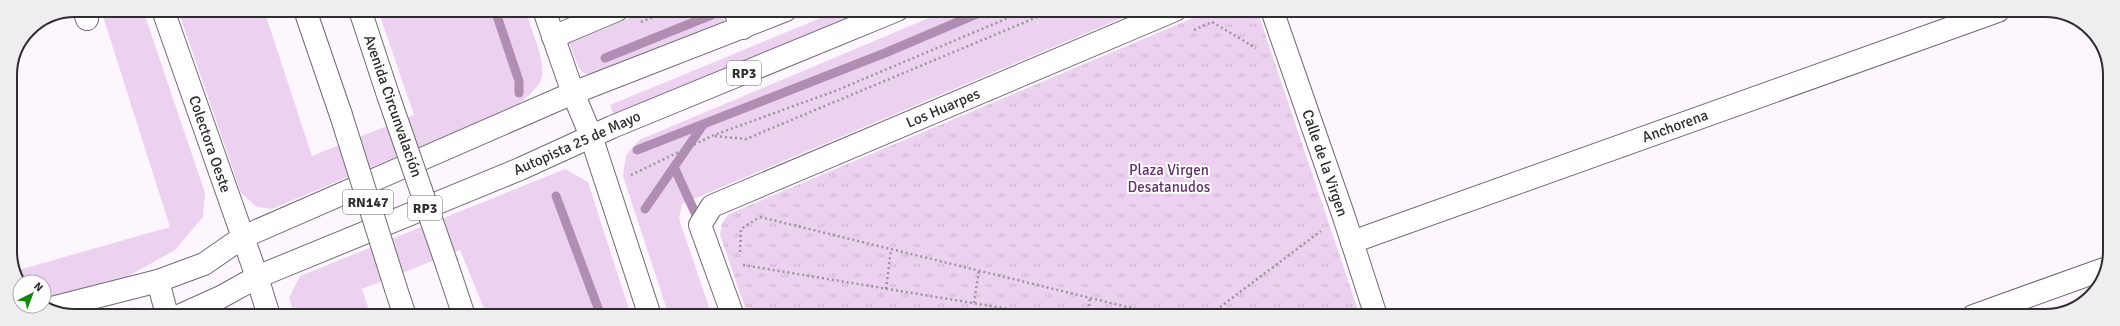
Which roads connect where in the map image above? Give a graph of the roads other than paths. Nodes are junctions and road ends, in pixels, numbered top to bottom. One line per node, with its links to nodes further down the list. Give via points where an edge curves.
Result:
1 (165, 17): 15 (main road, Colectora Oeste)
2 (307, 17): 24 (main road, RN147, bridge)
3 (362, 17): 25 (main road, Avenida Circunvalación, bridge)
4 (546, 17): 12 (main road)
5 (600, 17): 12 (main road)
6 (749, 17): 11 (main road)
7 (880, 17): 14 (main road, Autopista 25 de Mayo / RP3)
8 (1158, 17): 27 (main road, Los Huarpes, via 712,206 700,225)
9 (1274, 17): 16 (main road, Calle de la Virgen)
10 (1979, 17): 16 (main road, Anchorena)
11 (738, 19): 13 (main road)
12 (553, 36): 13 (main road)
13 (573, 93): 14 (main road); 15 (main road)
14 (591, 136): 18 (main road, Autopista 25 de Mayo / RP3, via 520,169); 26 (main road)
15 (243, 237): 18 (main road, Colectora Oeste); 19 (main road, via 204,264)
16 (1352, 242): 28 (main road, Calle de la Virgen)
17 (2099, 271): 29 (main road)
18 (257, 277): 22 (main road, RP3); 23 (main road, Colectora Oeste)
19 (158, 281): 20 (main road); 21 (main road)
20 (58, 306)
21 (165, 309)
22 (196, 309)
23 (268, 309)
24 (403, 309)
25 (462, 309)
26 (648, 309)
27 (730, 309)
28 (1374, 309)
29 (1993, 309)

